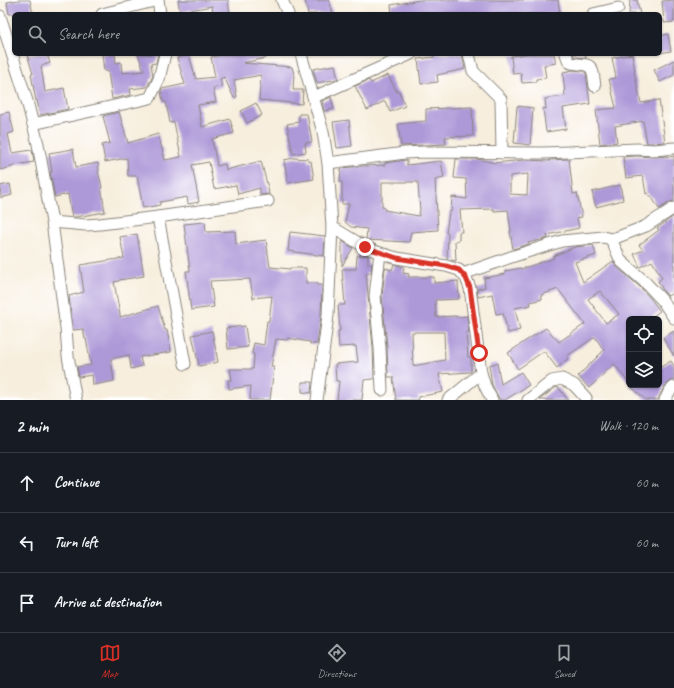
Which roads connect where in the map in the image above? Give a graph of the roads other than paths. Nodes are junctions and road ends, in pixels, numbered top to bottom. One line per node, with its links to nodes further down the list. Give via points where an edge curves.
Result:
1 (158, 0): 4 (street); 5 (street)
2 (282, 0): 6 (street)
3 (618, 8): 7 (street)
4 (110, 12)
5 (160, 12)
6 (287, 12)
7 (601, 12)
8 (1, 20): 9 (street); 10 (street)
9 (12, 22)
10 (12, 54)
11 (13, 56): 19 (street)
12 (165, 56): 19 (street, via 159,79 150,98)
13 (302, 56): 18 (street)
14 (406, 56): 18 (street)
15 (469, 56): 21 (street, via 473,71 501,99)
16 (567, 56): 17 (street, via 572,64 590,66)
17 (595, 86)
18 (314, 97): 22 (street)
19 (33, 124): 26 (street)
20 (674, 148): 21 (street)
21 (502, 152): 22 (street, via 405,153)
22 (328, 163): 27 (street)
23 (268, 201): 25 (street)
24 (674, 208): 28 (street, via 646,226)
25 (158, 217): 26 (street, via 86,225); 32 (street)
26 (52, 222): 37 (street, via 68,356)
27 (332, 227): 29 (street); 38 (street, via 328,315)
28 (611, 239): 30 (street, via 603,237 562,241); 31 (street, via 621,261 662,300)
29 (380, 253): 30 (street, via 446,266); 35 (street, via 375,296)
30 (463, 274): 33 (street, via 470,288)
31 (674, 318)
32 (185, 364)
33 (481, 373): 39 (street); 40 (street)
34 (674, 387): 42 (street)
35 (382, 390)
36 (586, 398): 41 (street, via 574,385 562,379 552,382)
37 (76, 400)
38 (317, 400)
39 (448, 400)
40 (492, 400)
41 (528, 400)
42 (665, 400)

